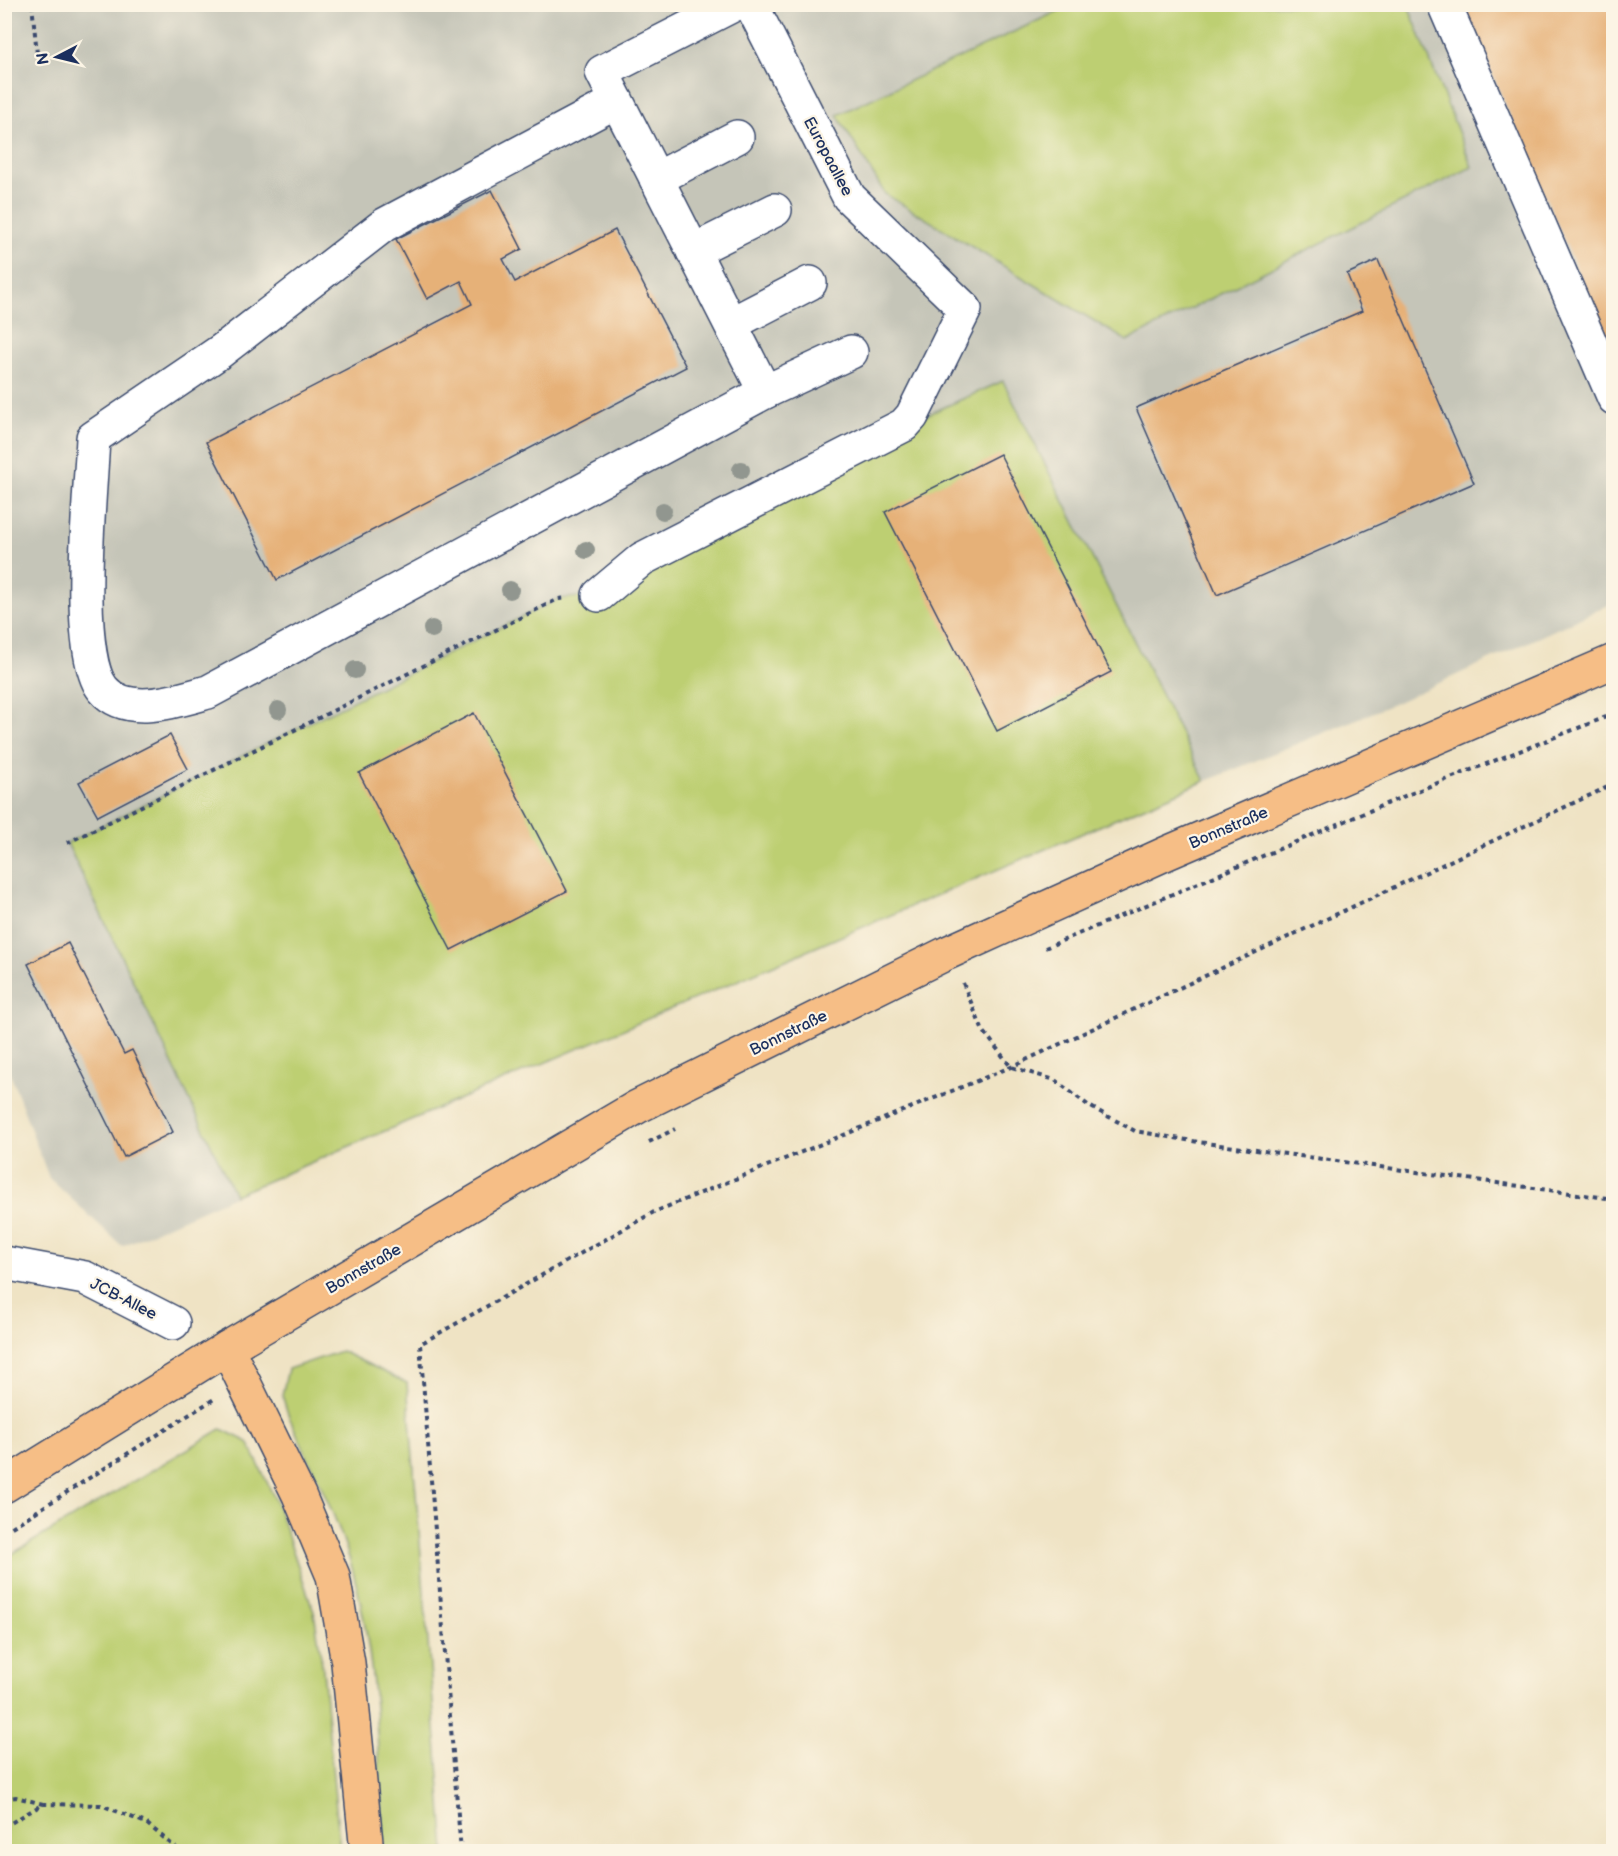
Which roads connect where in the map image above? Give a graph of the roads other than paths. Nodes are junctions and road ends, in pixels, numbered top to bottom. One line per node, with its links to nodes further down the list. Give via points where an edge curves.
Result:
1 (735, 4): 4 (street, via 602,72)
2 (751, 4): 14 (street, Europaallee, via 849,196 965,309 904,425 642,559)
3 (1444, 4): 13 (street)
4 (617, 101): 6 (street); 12 (street, via 384,225 221,351 93,438 85,596 93,660 103,689 121,701 159,706 208,692)
5 (737, 137): 6 (street)
6 (656, 179): 8 (street)
7 (774, 210): 8 (street)
8 (693, 251): 10 (street)
9 (810, 283): 10 (street)
10 (730, 324): 12 (street)
11 (851, 352): 12 (street)
12 (765, 392)
13 (1614, 398)
14 (599, 595)
15 (1614, 662): 18 (main road, Bonnstraße, via 1136,867 947,953 637,1107)
16 (4, 1263): 17 (street, JCB-Allee, via 85,1278)
17 (173, 1323)
18 (227, 1348): 19 (main road, Bonnstraße); 20 (main road, via 299,1495 333,1576 348,1663)
19 (4, 1486)
20 (367, 1851)

